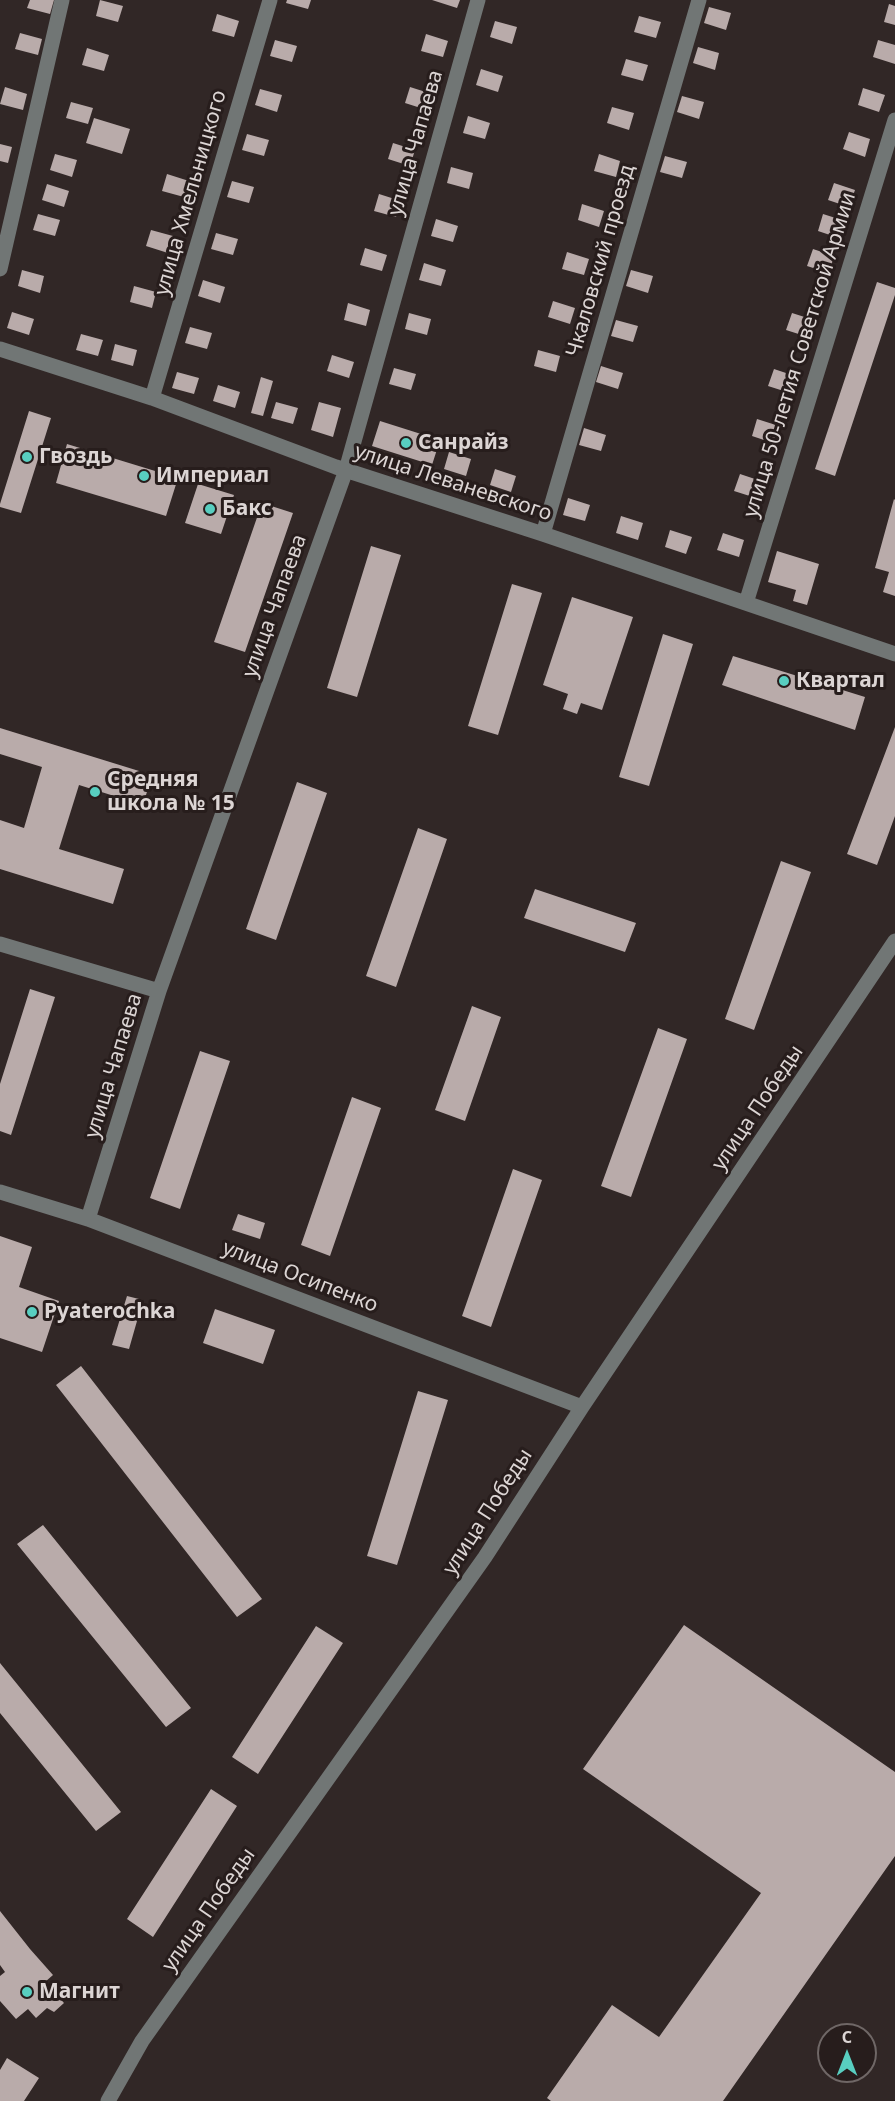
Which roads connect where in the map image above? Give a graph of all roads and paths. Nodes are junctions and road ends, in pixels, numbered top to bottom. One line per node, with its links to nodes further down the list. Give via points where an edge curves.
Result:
1 (62, 0): 6 (street)
2 (270, 0): 8 (street, улица Хмельницкого)
3 (478, 0): 9 (street, улица Чапаева)
4 (699, 0): 10 (street, Чкаловский проезд)
5 (895, 120): 11 (street, улица 50-летия Советской Армии)
6 (0, 268)
7 (0, 349): 8 (street, улица Леваневского)
8 (152, 398): 9 (street, улица Леваневского)
9 (346, 470): 10 (street, улица Леваневского); 15 (street, улица Чапаева)
10 (543, 534): 11 (street, улица Леваневского)
11 (746, 603): 12 (street, улица Леваневского)
12 (895, 654)
13 (895, 941): 18 (street, улица Победы)
14 (0, 944): 15 (street)
15 (159, 991): 17 (street, улица Чапаева)
16 (0, 1192): 17 (street, улица Осипенко)
17 (88, 1219): 18 (street, улица Осипенко)
18 (582, 1407): 19 (street, улица Победы, via 485,1557 142,2041)
19 (108, 2101)

